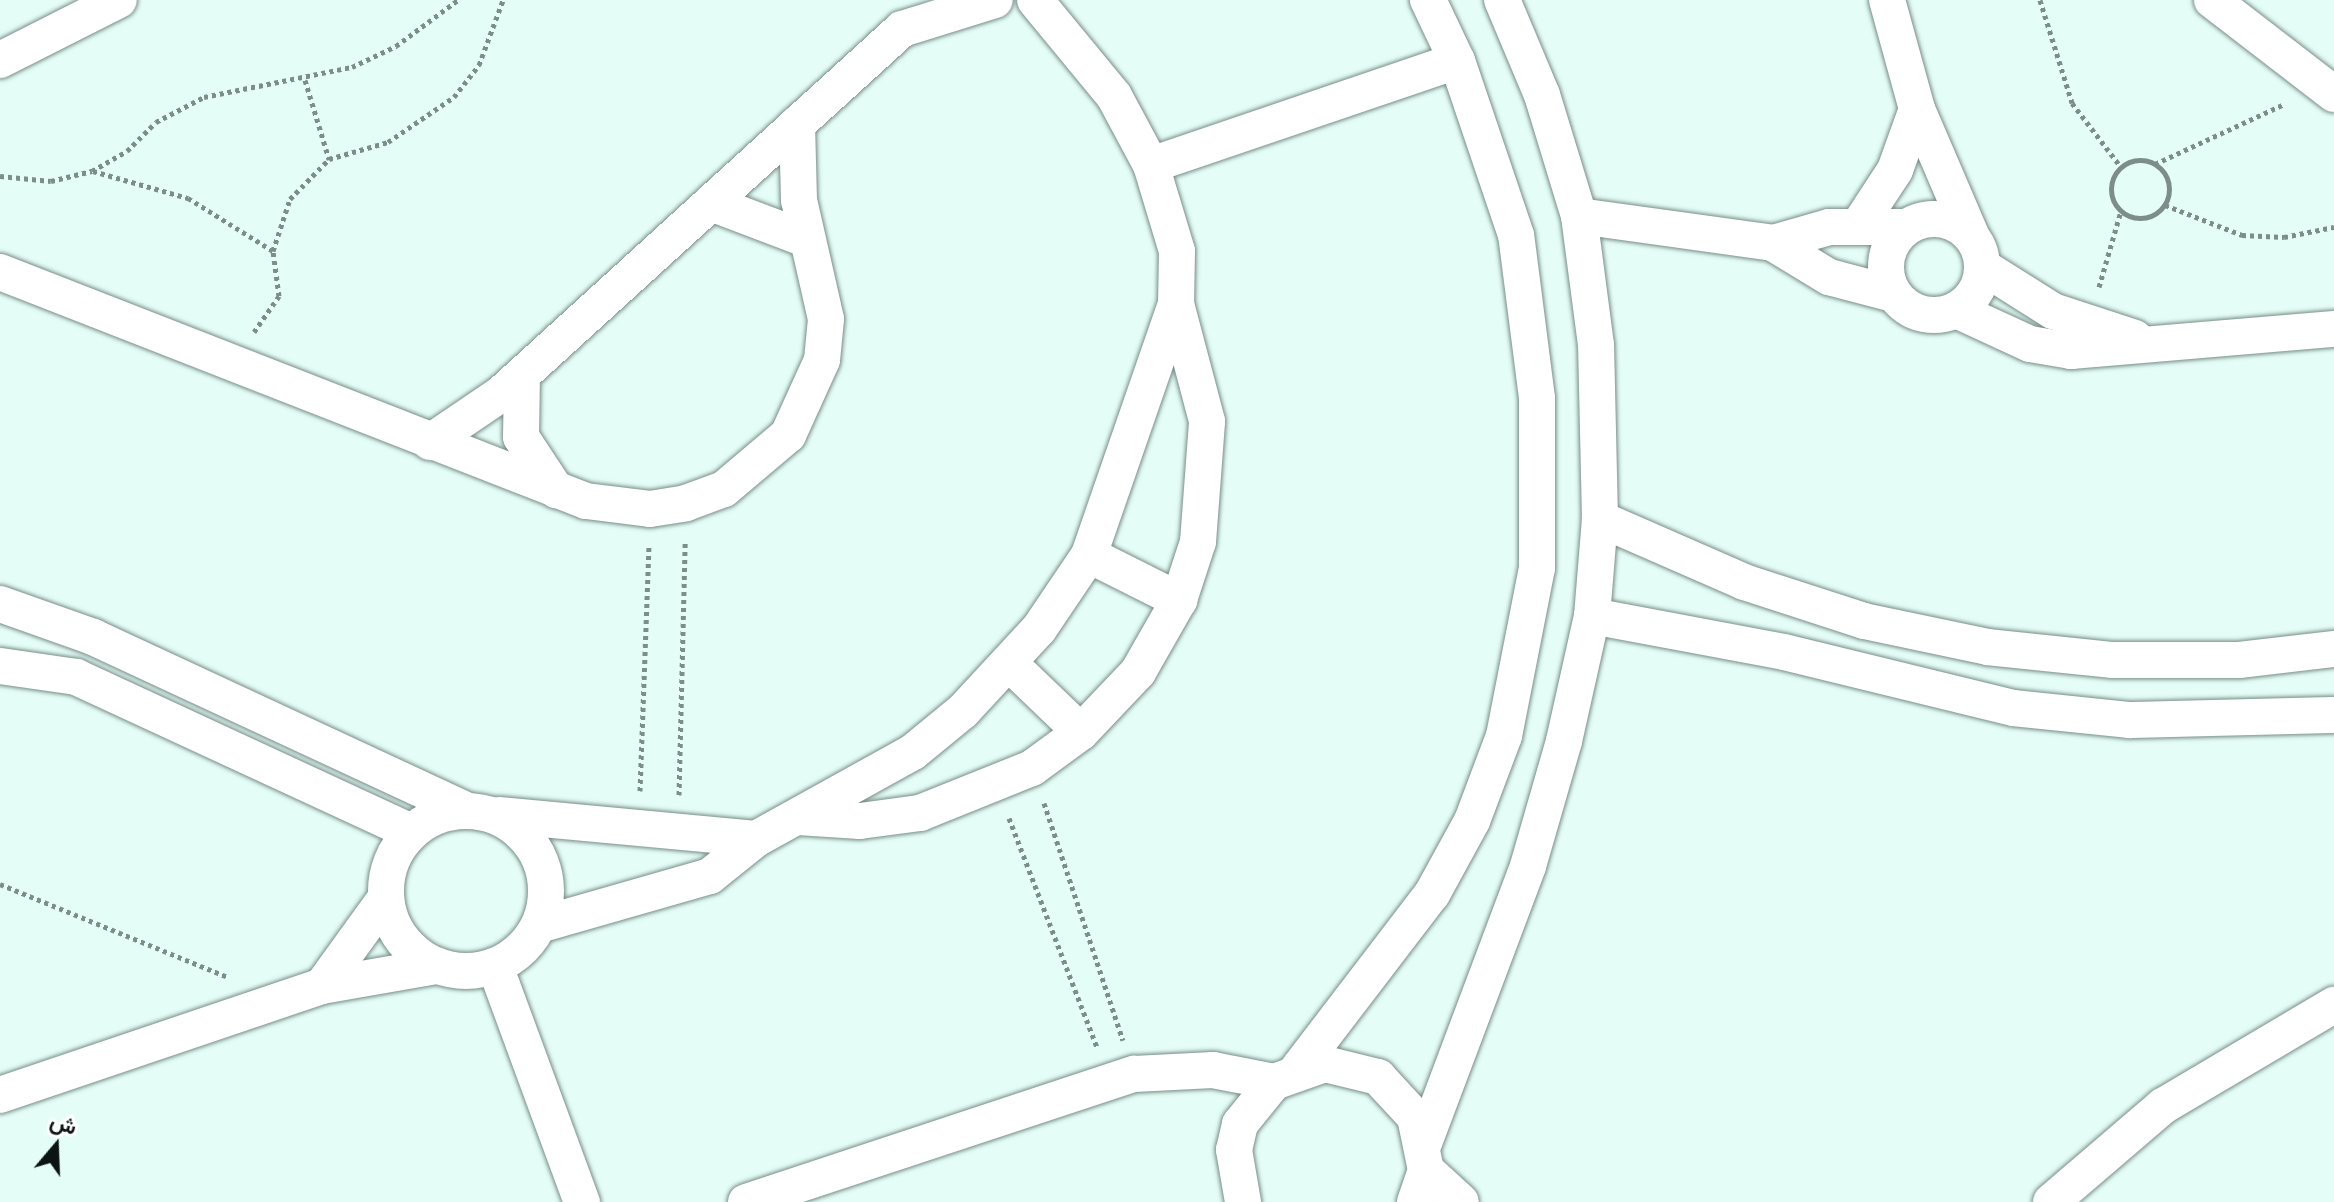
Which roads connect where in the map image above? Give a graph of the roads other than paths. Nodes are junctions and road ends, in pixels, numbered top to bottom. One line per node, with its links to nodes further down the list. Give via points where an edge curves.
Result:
1 (119, 0): 11 (street)
2 (995, 0): 9 (street)
3 (1035, 0): 10 (street)
4 (1055, 0): 10 (street)
5 (1428, 0): 13 (street)
6 (1502, 0): 19 (street, via 1542,95)
7 (1887, 0): 15 (street)
8 (2212, 0): 14 (street)
9 (905, 14): 16 (street)
10 (1065, 36): 17 (street, via 1114,96)
11 (15, 42): 12 (street)
12 (0, 60)
13 (1457, 61): 17 (street); 58 (street, via 1516,235 1528,310 1537,398 1537,568 1504,736 1472,821 1432,894)
14 (2333, 95)
15 (1917, 109): 20 (street, via 1895,170); 24 (street)
16 (797, 124): 18 (street); 22 (street)
17 (1151, 165): 29 (street, via 1177,251)
18 (711, 203): 22 (street); 33 (street)
19 (1579, 216): 23 (street); 36 (street, via 1596,345)
20 (1859, 225): 21 (street); 23 (street)
21 (1905, 227): 24 (street, via 1940,218); 27 (street, via 1886,259)
22 (806, 239): 35 (street, via 826,319 809,399 759,465 686,503 650,509)
23 (1773, 243): 27 (street, via 1829,277)
24 (1977, 251): 30 (street, via 1979,285); 32 (street, via 2092,326)
25 (0, 272): 28 (street)
26 (0, 288): 28 (street)
27 (1893, 294): 30 (street, via 1921,314)
28 (54, 298): 34 (street)
29 (1176, 304): 37 (street); 38 (street, via 1196,361 1207,436 1198,542)
30 (1956, 310): 32 (street, via 2044,347 2112,350)
31 (2332, 327): 32 (street)
32 (2152, 342)
33 (522, 375): 34 (street); 35 (street, via 521,437)
34 (430, 442): 35 (street)
35 (556, 490)
36 (1600, 519): 40 (street); 42 (street, via 1759,587 1864,621 1987,647 2113,660 2239,660)
37 (1089, 555): 38 (street); 43 (street)
38 (1179, 600): 47 (street, via 1138,672)
39 (0, 604): 41 (street)
40 (1592, 616): 46 (street, via 1784,652 2013,708 2130,720); 60 (street, via 1528,866)
41 (93, 637): 45 (street); 48 (street)
42 (2334, 649)
43 (1010, 664): 47 (street); 49 (street, via 913,752)
44 (0, 666): 45 (street)
45 (76, 677): 50 (street)
46 (2334, 715)
47 (1081, 732): 49 (street, via 997,786 920,813 860,821)
48 (477, 812): 50 (street); 51 (street, via 638,834); 53 (street, via 518,831 539,858 546,880)
49 (798, 817): 51 (street)
50 (411, 832): 52 (street, via 395,851)
51 (756, 839): 53 (street, via 710,876)
52 (385, 899): 54 (street, via 408,946); 56 (street)
53 (539, 925): 55 (street)
54 (437, 966): 55 (street); 56 (street)
55 (495, 966): 61 (street)
56 (322, 986): 59 (street)
57 (2334, 1005): 65 (street, via 2163,1106)
58 (1286, 1076): 60 (street, via 1325,1064 1378,1077 1400,1095); 62 (street, via 1213,1070 1122,1078); 63 (street, via 1240,1124 1234,1150)
59 (0, 1095)
60 (1422, 1172): 64 (street)
61 (582, 1202)
62 (746, 1202)
63 (1243, 1202)
64 (1461, 1202)
65 (2051, 1202)

